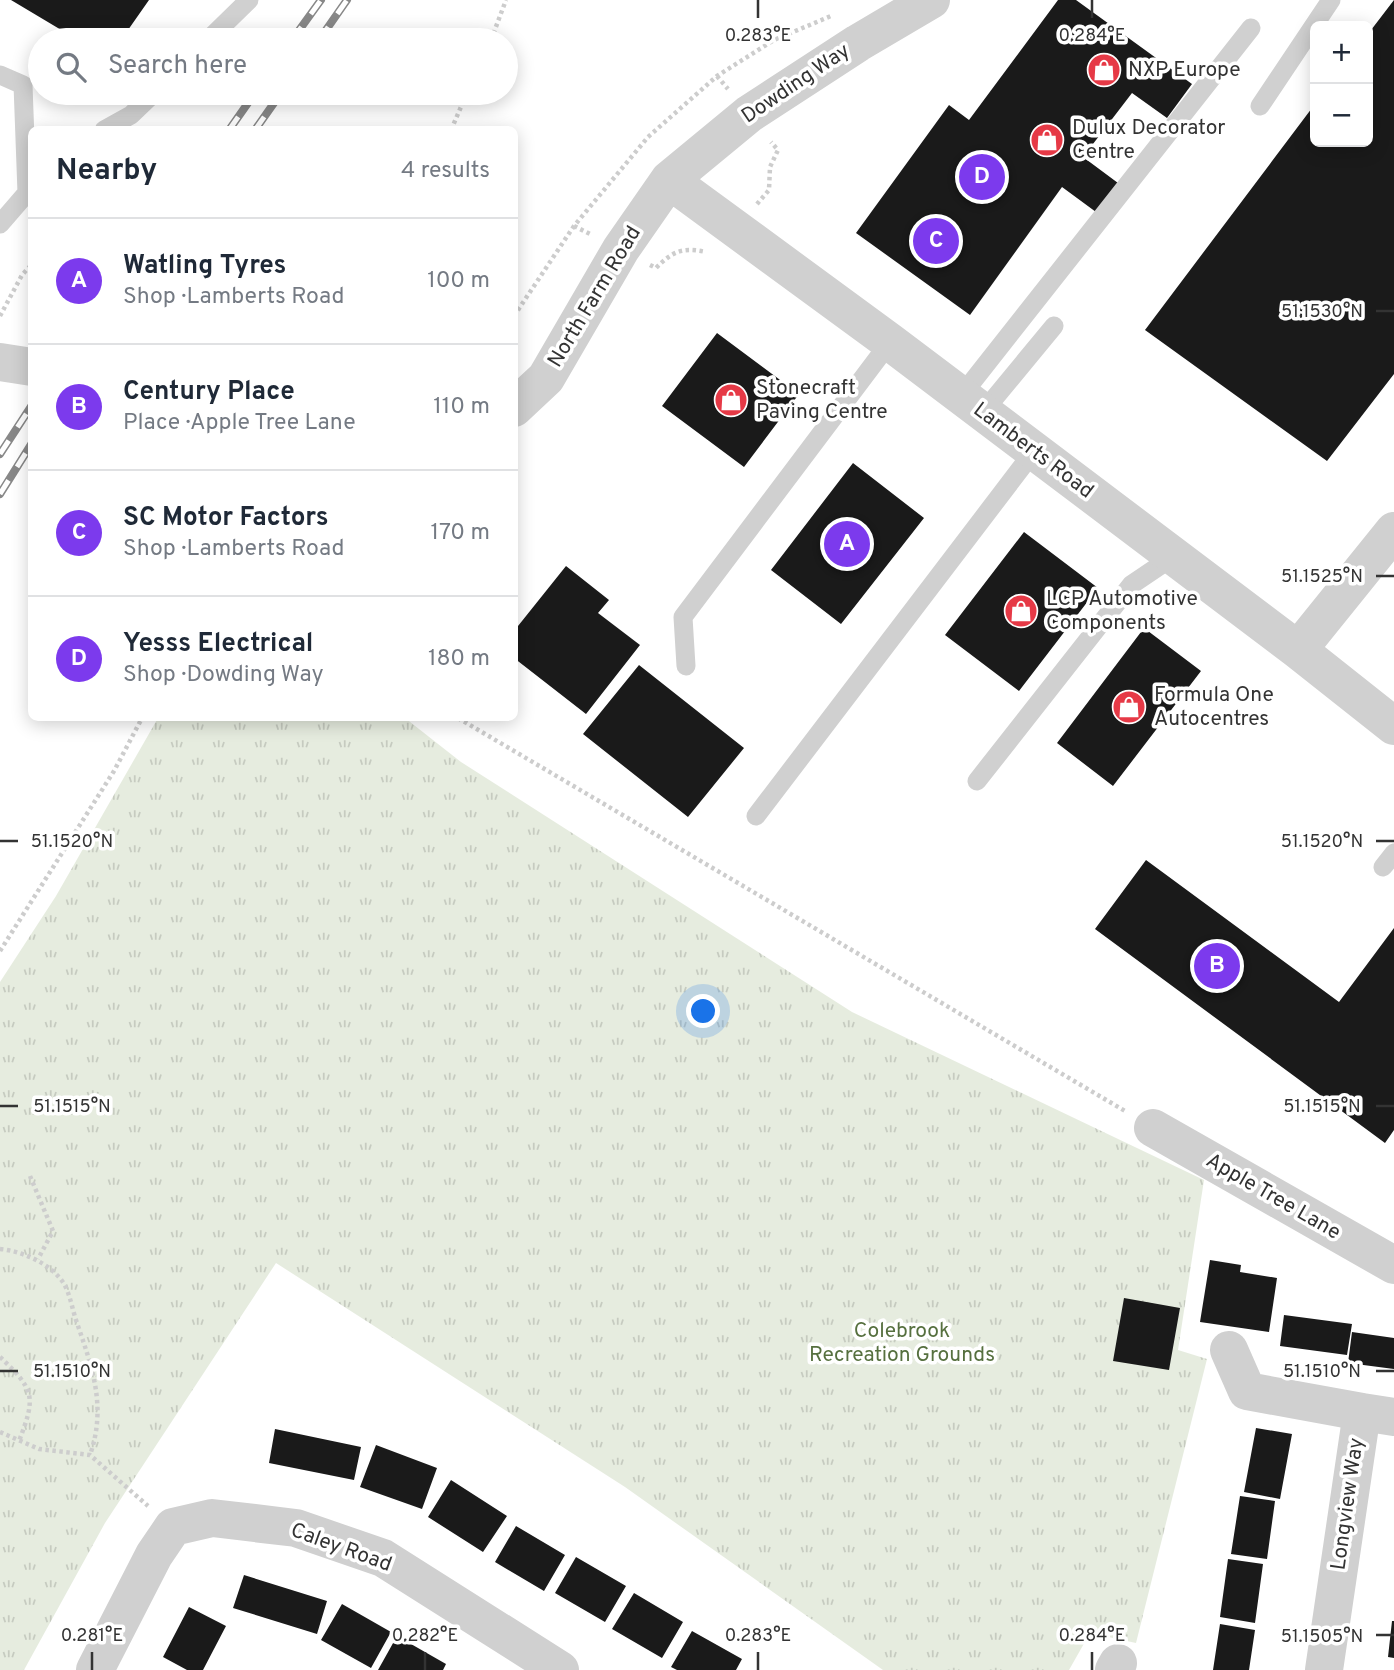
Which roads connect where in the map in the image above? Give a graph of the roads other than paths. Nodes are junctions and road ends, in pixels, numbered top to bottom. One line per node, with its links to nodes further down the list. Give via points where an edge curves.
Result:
1 (249, 0): 4 (lane)
2 (931, 0): 11 (street, Dowding Way, via 749,114)
3 (1331, 0): 8 (lane)
4 (220, 28)
5 (1251, 29): 19 (lane)
6 (0, 75): 10 (lane, via 23,85)
7 (141, 105): 9 (lane)
8 (1260, 106)
9 (111, 126)
10 (28, 172)
11 (669, 180): 15 (street, Lamberts Road); 18 (street, North Farm Road, via 621,249 546,378)
12 (28, 191): 13 (lane)
13 (0, 224)
14 (1054, 326): 19 (lane)
15 (890, 342): 19 (street, Lamberts Road); 24 (lane, via 683,617)
16 (0, 362): 17 (street)
17 (28, 366)
18 (518, 404)
19 (972, 404): 20 (street, Lamberts Road)
20 (1034, 451): 22 (street, Lamberts Road); 27 (lane)
21 (1394, 531): 23 (street)
22 (1174, 556): 23 (street, Lamberts Road); 26 (lane, via 1131,585)
23 (1298, 650): 25 (street, Lamberts Road)
24 (686, 666)
25 (1394, 726)
26 (977, 781)
27 (756, 816)
28 (1153, 1128): 29 (street, Apple Tree Lane)
29 (1394, 1265)
30 (1229, 1350): 31 (street, Longview Way, via 1247,1391)
31 (1378, 1415): 34 (street, Longview Way)
32 (94, 1670): 33 (street, Caley Road, via 173,1527 212,1518 296,1528 383,1558)
33 (560, 1670)
34 (1324, 1670)

